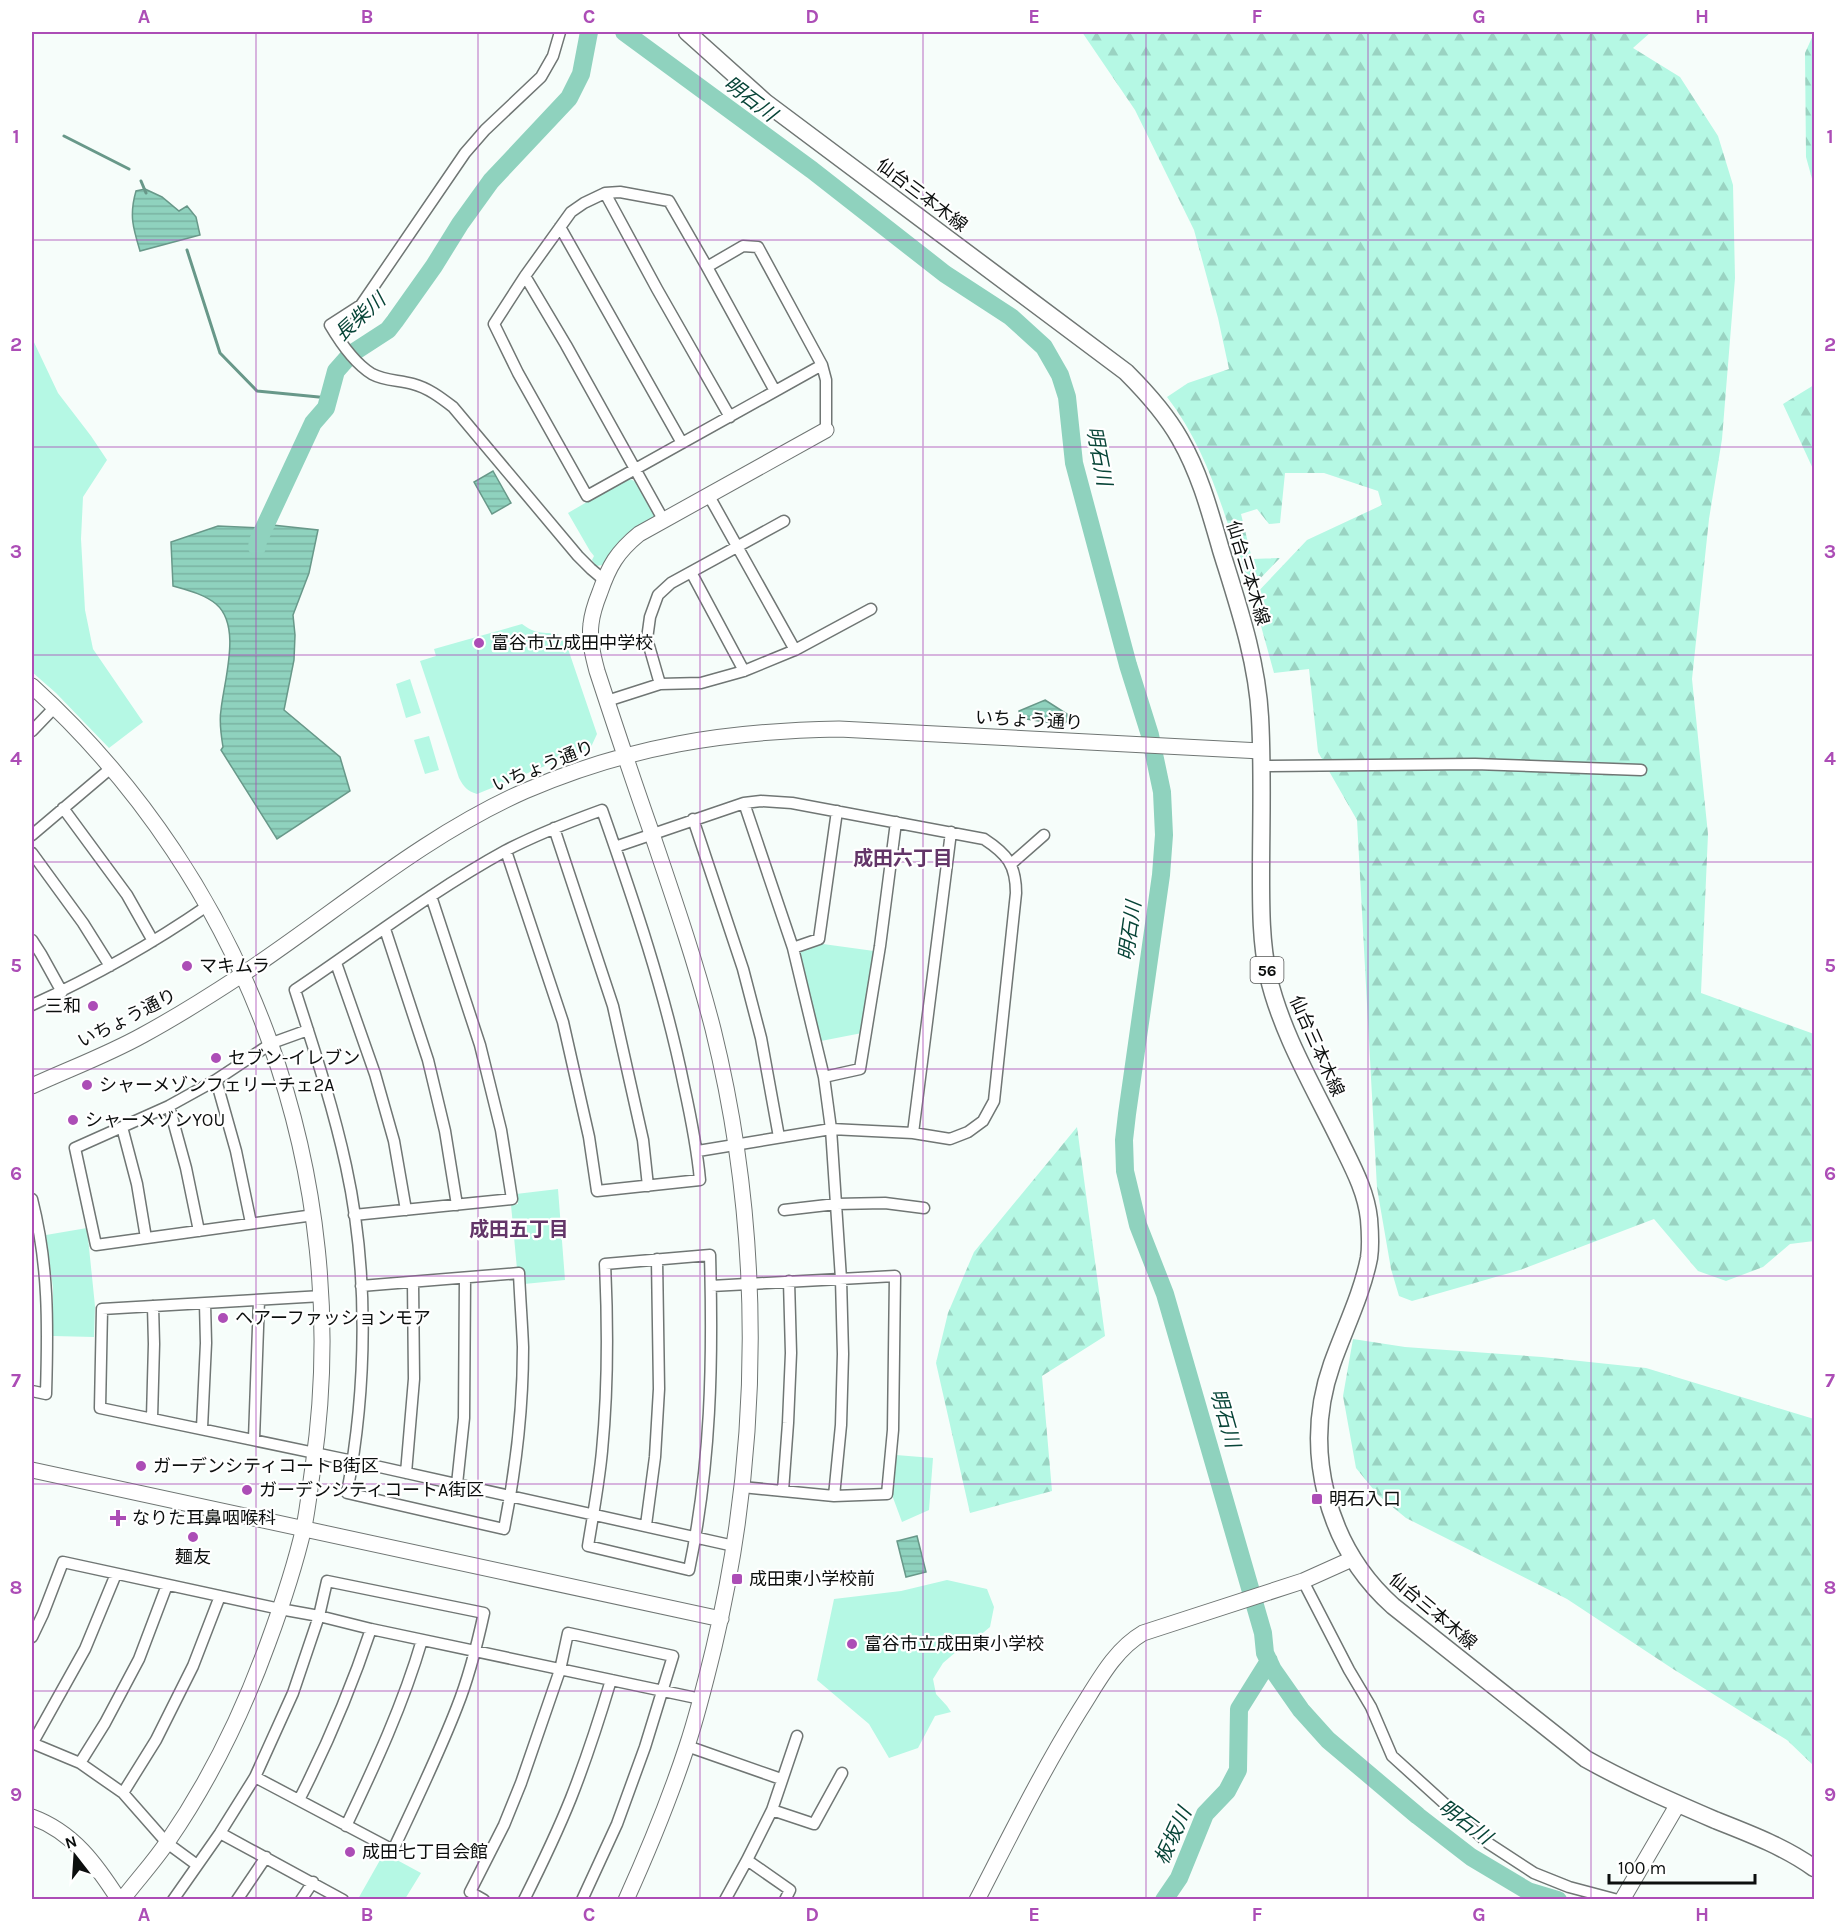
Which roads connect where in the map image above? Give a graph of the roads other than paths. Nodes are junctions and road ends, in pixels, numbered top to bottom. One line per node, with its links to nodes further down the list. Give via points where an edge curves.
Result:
1 (560, 32): 18 (street, via 541,77 465,153 361,305 330,325 346,350 372,373 413,384 453,406 579,556)
2 (687, 32): 28 (main road, 仙台三本木線 / 56, via 765,102 1068,327 1146,392 1178,436 1199,479 1249,644 1259,706)
3 (605, 193): 4 (street, via 571,212); 5 (street, via 669,201); 9 (street)
4 (560, 227): 6 (street); 11 (street)
5 (707, 267): 7 (street, via 743,246 758,247); 8 (street)
6 (525, 276): 12 (street); 12 (street, via 494,324 587,496)
7 (822, 366): 8 (street); 10 (street, via 826,380)
8 (775, 391): 9 (street)
9 (730, 417): 11 (street)
10 (826, 430): 13 (street)
11 (682, 443): 12 (street)
12 (635, 470): 14 (street)
13 (709, 496): 14 (street); 16 (street)
14 (664, 521): 18 (street, via 639,534 620,551)
15 (784, 521): 16 (street)
16 (738, 547): 17 (street); 20 (street)
17 (691, 572): 21 (street); 22 (street, via 658,596 650,617 647,639)
18 (604, 580): 24 (street, via 591,623 591,648)
19 (871, 609): 20 (street)
20 (795, 650): 21 (street)
21 (744, 671): 22 (street, via 701,683)
22 (660, 684): 24 (street)
23 (32, 686): 25 (street)
24 (607, 701): 27 (street)
25 (55, 707): 26 (street); 29 (street)
26 (32, 730)
27 (625, 756): 28 (street, いちょう通り, via 714,736 839,729 1175,747); 38 (street); 53 (street, いちょう通り, via 525,792 460,825)
28 (1261, 758): 30 (street); 110 (main road, 仙台三本木線 / 56, via 1261,912 1268,974 1283,1020 1356,1174 1368,1212 1369,1257 1330,1369 1318,1446 1329,1509)
29 (111, 768): 32 (street); 46 (street, via 161,832)
30 (1641, 770)
31 (744, 802): 33 (street, via 792,803); 34 (street); 50 (street)
32 (63, 808): 40 (street); 49 (street, via 127,895)
33 (837, 811): 35 (street); 50 (street, via 819,939)
34 (693, 819): 38 (street); 65 (street, via 746,981)
35 (896, 822): 37 (street); 58 (street, via 860,1069)
36 (554, 828): 41 (street, via 602,810); 42 (street); 68 (street, via 613,1006 643,1140)
37 (951, 832): 44 (street, via 984,839); 64 (street)
38 (651, 834): 41 (street); 66 (street, via 700,981)
39 (1044, 834): 44 (street)
40 (32, 835)
41 (615, 847): 67 (street, via 662,993)
42 (506, 851): 45 (street); 68 (street, via 563,1022 597,1191)
43 (32, 853): 52 (street)
44 (1011, 864): 64 (street, via 1016,894 994,1101 983,1120 968,1132 950,1139)
45 (431, 896): 47 (street); 71 (street, via 480,1045 501,1130 512,1199)
46 (207, 906): 49 (street); 53 (street)
47 (385, 929): 51 (street); 71 (street, via 428,1060)
48 (32, 940): 54 (street)
49 (153, 941): 52 (street)
50 (793, 948): 58 (street)
51 (336, 963): 56 (street, via 296,990); 73 (street, via 394,1141)
52 (110, 966): 54 (street)
53 (242, 974): 57 (street); 60 (street, いちょう通り, via 141,1036)
54 (62, 992): 55 (street)
55 (32, 1005)
56 (309, 1030): 57 (street); 76 (street, via 337,1126)
57 (272, 1043): 59 (street); 75 (street, via 295,1118)
58 (824, 1077): 63 (street)
59 (216, 1080): 61 (street); 77 (street, via 237,1151)
60 (32, 1086)
61 (169, 1106): 62 (street); 78 (street)
62 (122, 1127): 79 (street); 79 (street, via 75,1148 96,1245)
63 (831, 1129): 64 (street); 65 (street); 70 (street)
64 (913, 1133)
65 (779, 1137): 66 (street)
66 (736, 1144): 67 (street); 85 (street)
67 (698, 1151): 68 (street, via 700,1180)
68 (648, 1185)
69 (32, 1199): 92 (street, via 46,1282 48,1340 46,1394)
70 (836, 1204): 72 (street, via 885,1203); 74 (street); 82 (street)
71 (457, 1205): 73 (street)
72 (924, 1208)
73 (406, 1210): 76 (street)
74 (784, 1210)
75 (314, 1215): 77 (street); 88 (street)
76 (354, 1215): 87 (street)
77 (251, 1223): 78 (street)
78 (199, 1231): 79 (street)
79 (146, 1238)
80 (657, 1258): 86 (street, via 710,1255); 105 (street, via 605,1264 606,1386); 106 (street, via 659,1389)
81 (465, 1278): 84 (street); 100 (street, via 464,1418); 103 (street, via 519,1273 522,1383)
82 (841, 1279): 83 (street); 104 (street, via 841,1425); 104 (street, via 895,1276 893,1430 887,1494)
83 (789, 1281): 85 (street); 102 (street, via 791,1353)
84 (413, 1282): 87 (street); 99 (street, via 414,1379)
85 (749, 1283): 86 (street); 101 (street, via 749,1391)
86 (711, 1286): 108 (street, via 706,1464)
87 (361, 1287): 97 (street, via 362,1377)
88 (322, 1296): 89 (street); 96 (street, via 322,1378)
89 (259, 1300): 90 (street); 95 (street)
90 (205, 1303): 91 (street); 94 (street)
91 (153, 1306): 93 (street); 93 (street, via 102,1309 100,1408)
92 (32, 1391)
93 (152, 1418): 94 (street)
94 (202, 1428): 95 (street)
95 (254, 1439): 96 (street)
96 (315, 1453): 97 (street); 107 (street)
97 (353, 1461): 99 (street); 103 (street, via 347,1493 504,1529)
98 (32, 1470): 107 (street)
99 (406, 1473): 100 (street)
100 (458, 1484): 103 (street)
101 (742, 1487): 102 (street); 109 (street)
102 (783, 1491): 104 (street)
103 (511, 1496): 105 (street)
104 (834, 1496)
105 (593, 1514): 106 (street); 108 (street, via 588,1546 689,1570)
106 (646, 1525): 108 (street)
107 (303, 1529): 115 (street); 117 (street)
108 (696, 1537): 109 (street)
109 (734, 1546): 117 (street)
110 (1352, 1559): 112 (street); 135 (main road, 仙台三本木線 / 56, via 1393,1606 1566,1744 1606,1770)
111 (116, 1574): 113 (street); 119 (street, via 63,1562); 127 (street, via 85,1648)
112 (1303, 1581): 157 (street, via 1143,1633 1114,1657 1055,1751); 158 (street, via 1371,1707 1392,1756 1488,1843 1534,1873 1569,1887)
113 (167, 1585): 114 (street); 129 (street, via 139,1659)
114 (220, 1596): 115 (street); 133 (street, via 193,1666 156,1740)
115 (280, 1609): 116 (street); 140 (street, via 255,1679 227,1740)
116 (319, 1616): 118 (street); 121 (street, via 327,1581 484,1613); 131 (street, via 293,1693)
117 (721, 1619): 125 (street)
118 (371, 1629): 120 (street); 134 (street, via 323,1753)
119 (32, 1637)
120 (422, 1640): 121 (street); 138 (street, via 390,1730)
121 (475, 1651): 122 (street); 138 (street, via 451,1723 393,1850)
122 (560, 1670): 123 (street); 124 (street, via 568,1633 673,1656); 151 (street, via 521,1783 470,1893)
123 (611, 1680): 124 (street); 152 (street, via 570,1800)
124 (662, 1692): 125 (street); 153 (street, via 617,1824)
125 (701, 1699): 128 (street)
126 (797, 1736): 132 (street)
127 (32, 1744): 129 (street)
128 (687, 1746): 132 (street); 154 (street)
129 (80, 1763): 133 (street)
130 (842, 1773): 136 (street, via 814,1824)
131 (255, 1777): 134 (street); 139 (street)
132 (781, 1779): 136 (street)
133 (123, 1792): 140 (street)
134 (299, 1800): 138 (street)
135 (1678, 1804): 144 (main road, 仙台三本木線 / 56); 158 (street)
136 (772, 1810): 142 (street)
137 (32, 1817): 146 (street, via 71,1838)
138 (346, 1826)
139 (220, 1833): 141 (street); 143 (street)
140 (167, 1843): 143 (street); 146 (street)
141 (266, 1857): 145 (street); 148 (street)
142 (747, 1860): 155 (street); 156 (street, via 790,1890)
143 (197, 1866): 147 (street)
144 (1815, 1868)
145 (313, 1882): 149 (street); 150 (street)
146 (121, 1899)
147 (173, 1899)
148 (237, 1899)
149 (301, 1899)
150 (343, 1899)
151 (484, 1899)
152 (524, 1899)
153 (582, 1899)
154 (626, 1899)
155 (724, 1899)
156 (785, 1899)
157 (977, 1899)
158 (1620, 1899)

